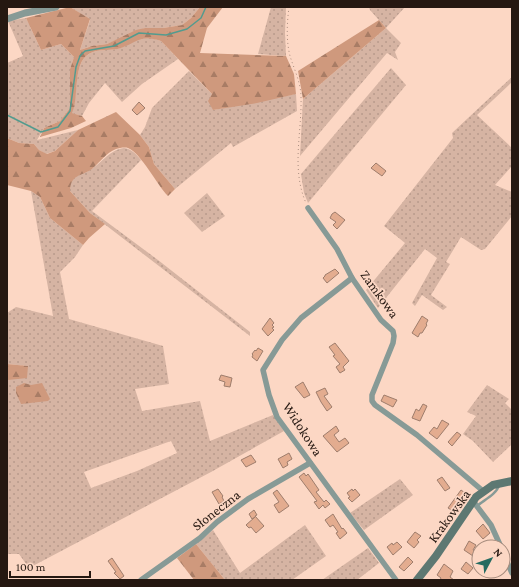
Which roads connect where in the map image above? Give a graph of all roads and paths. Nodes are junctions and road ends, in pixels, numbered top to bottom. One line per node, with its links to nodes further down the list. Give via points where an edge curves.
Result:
1 (56, 7): 3 (street, via 25,12)
2 (289, 7): 4 (path, via 288,43 301,96 298,164 302,194)
3 (7, 19)
4 (308, 208): 5 (street, Zamkowa)
5 (352, 278): 6 (street, Widokowa, via 301,318 282,340 263,370 277,417); 9 (street, Zamkowa, via 394,336 372,401)
6 (310, 463): 12 (street, Słoneczna, via 248,499 200,538); 13 (street, Widokowa)
7 (512, 481): 8 (main road, Krakowska)
8 (499, 483): 9 (main road, Krakowska); 10 (lane, via 497,490)
9 (483, 491): 10 (main road, Krakowska)
10 (475, 503): 11 (street); 14 (main road, Krakowska)
11 (497, 539)
12 (140, 580)
13 (396, 580)
14 (417, 580)

